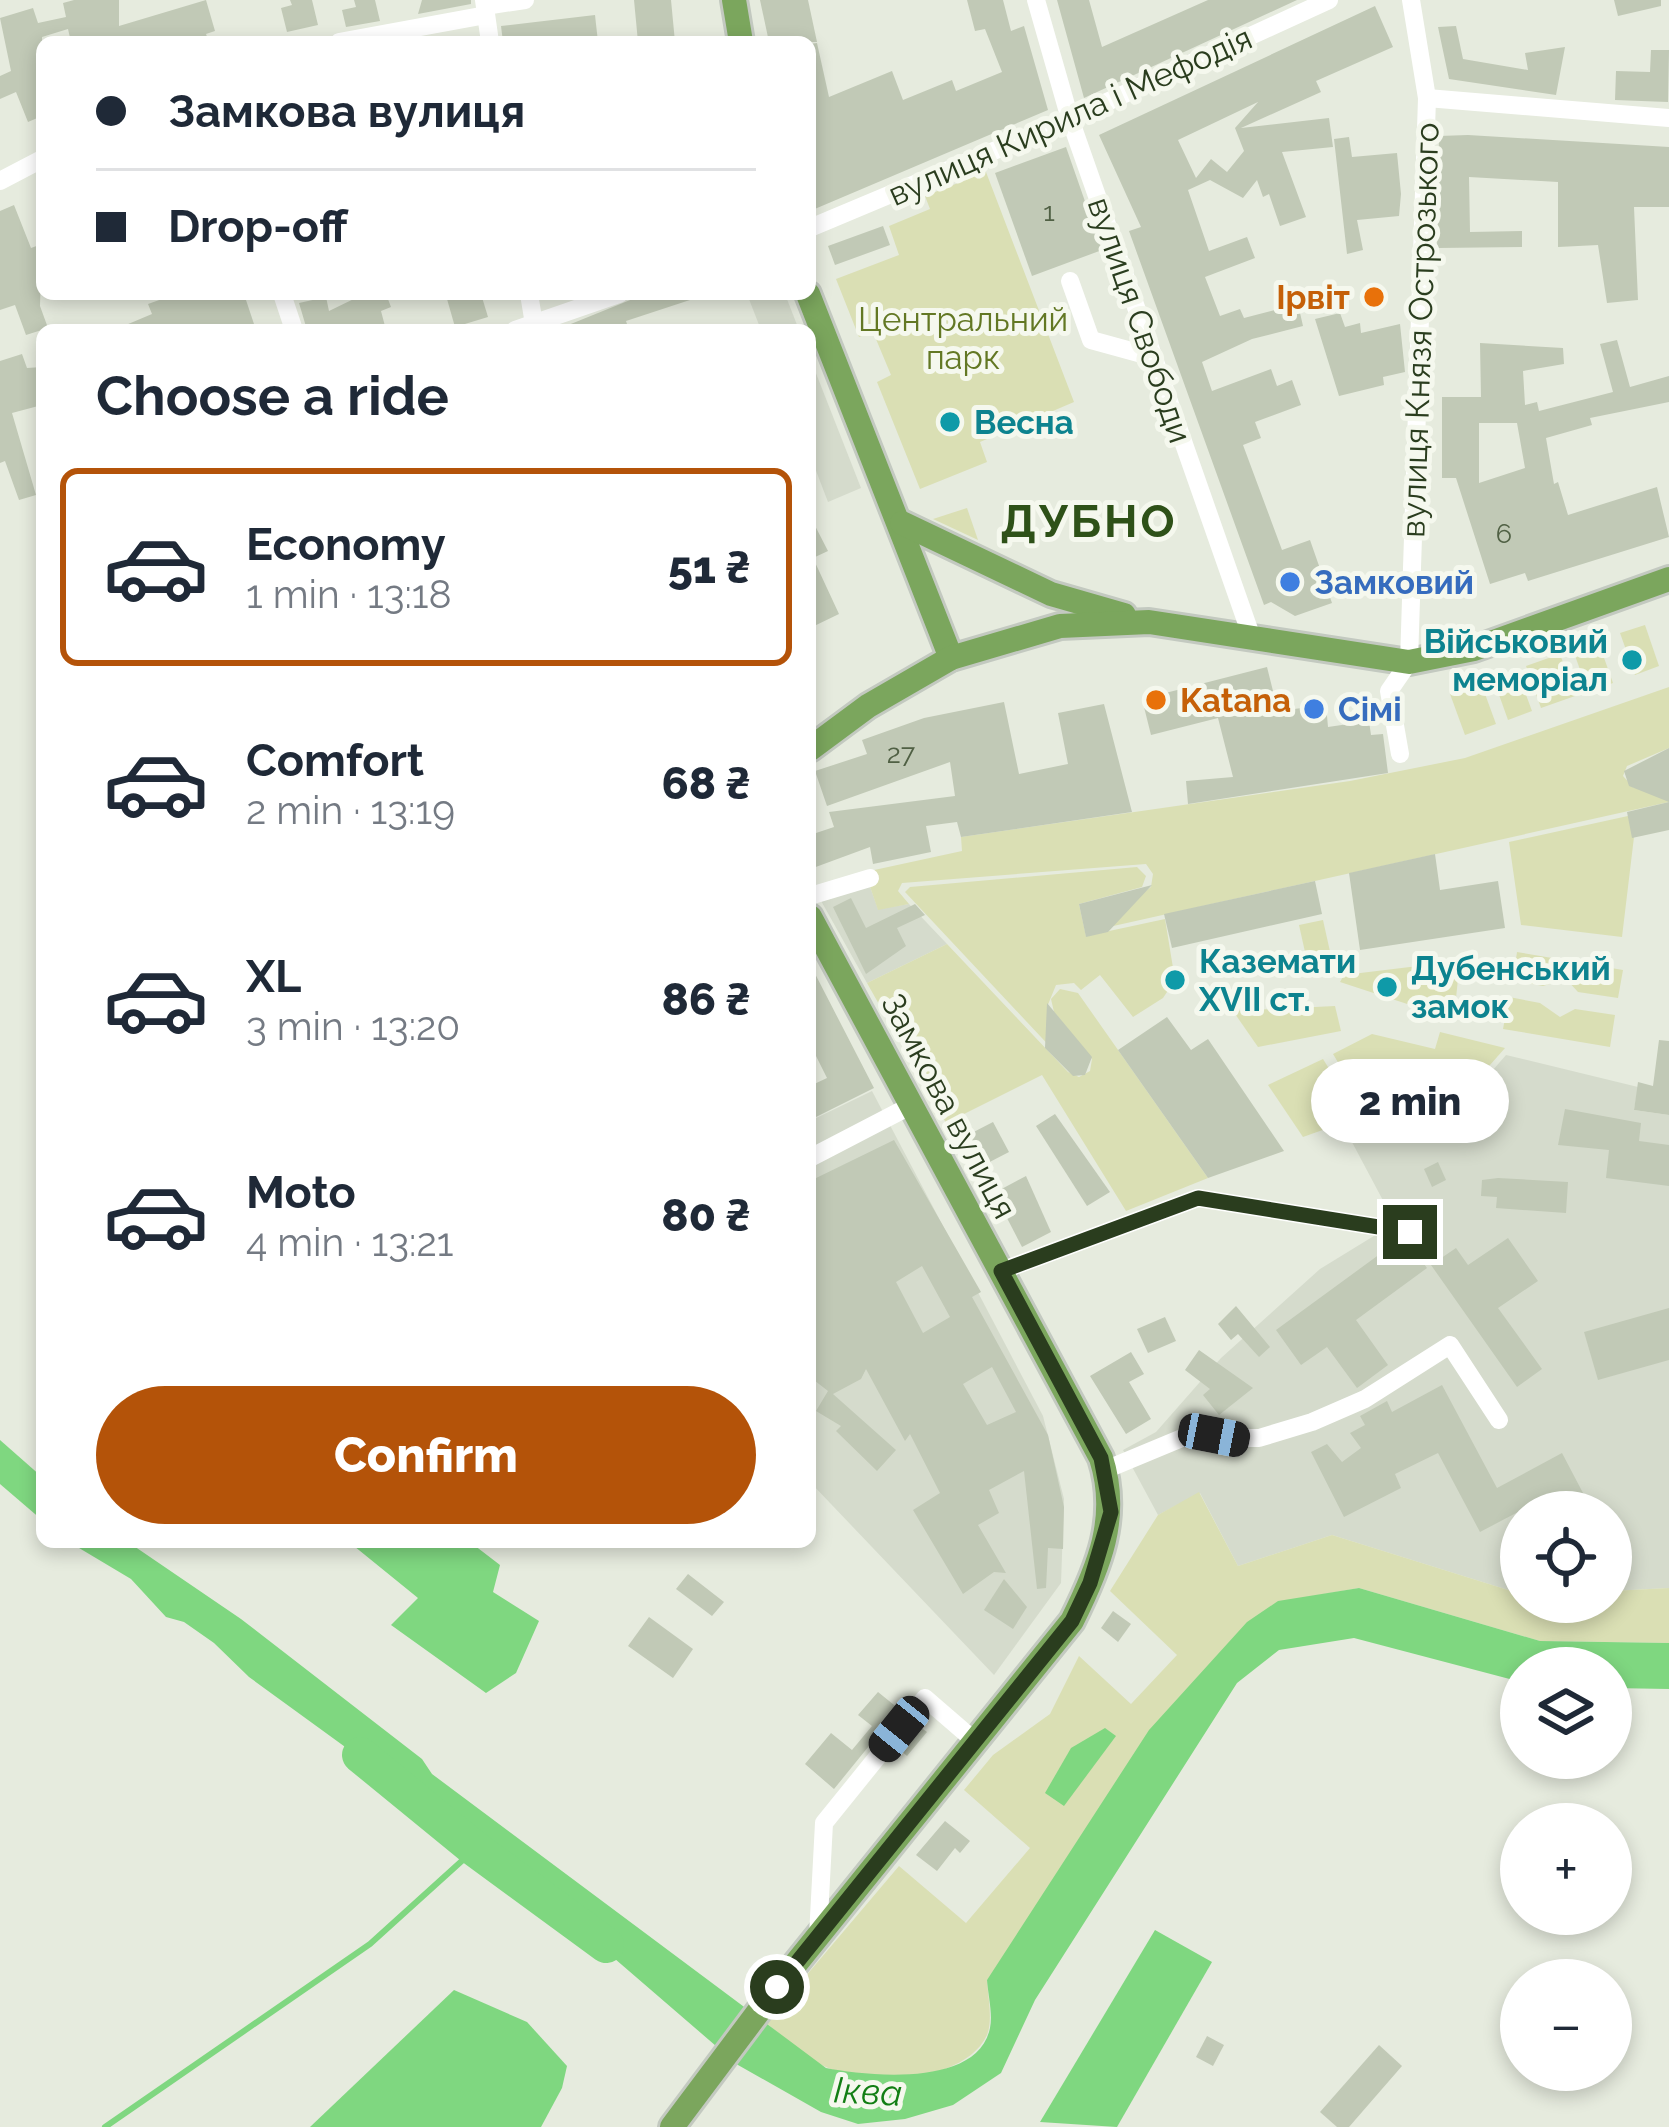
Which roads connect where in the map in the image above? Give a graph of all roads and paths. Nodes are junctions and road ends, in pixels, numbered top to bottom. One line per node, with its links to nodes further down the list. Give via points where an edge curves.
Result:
1 (525, 0): 5 (street)
2 (734, 0): 8 (main road)
3 (1329, 0): 11 (street, вулиця Кирила і Мефодія)
4 (1411, 0): 9 (street, вулиця Князя Острозького)
5 (485, 7): 7 (street)
6 (1039, 10): 11 (street, вулиця Свободи)
7 (364, 36)
8 (741, 36)
9 (1427, 98): 10 (street); 25 (street, вулиця Князя Острозького)
10 (1669, 118)
11 (1070, 119): 14 (street, вулиця Кирила і Мефодія); 19 (street, вулиця Свободи)
12 (36, 162): 13 (street)
13 (0, 181)
14 (816, 225)
15 (1070, 280): 19 (street, via 1090,340)
16 (603, 300): 18 (street)
17 (810, 300): 20 (main road)
18 (539, 324)
19 (1153, 357): 23 (street, вулиця Свободи)
20 (902, 523): 22 (main road, via 1052,594); 24 (main road)
21 (1669, 579): 25 (main road, via 1474,649)
22 (1149, 622): 23 (main road); 24 (main road, via 1060,626)
23 (1252, 638): 25 (main road)
24 (951, 658): 26 (main road)
25 (1409, 662): 27 (street, вулиця Князя Острозького, via 1389,691)
26 (816, 744)
27 (1400, 754)
28 (870, 878): 29 (street)
29 (816, 894)
30 (816, 928): 31 (main road, Замкова вулиця)
31 (912, 1105): 32 (street); 34 (main road, Замкова вулиця)
32 (816, 1155)
33 (1410, 1232): 34 (street, via 1198,1198)
34 (1001, 1271): 36 (main road, Замкова вулиця)
35 (1499, 1420): 36 (street, via 1450,1345 1312,1422 1259,1438 1181,1438)
36 (1105, 1471): 37 (main road, Замкова вулиця, via 1111,1512 1072,1621)
37 (976, 1742): 38 (main road, Замкова вулиця); 38 (street, via 925,1698 824,1823)
38 (818, 1936): 39 (main road, Замкова вулиця)
39 (672, 2127)

